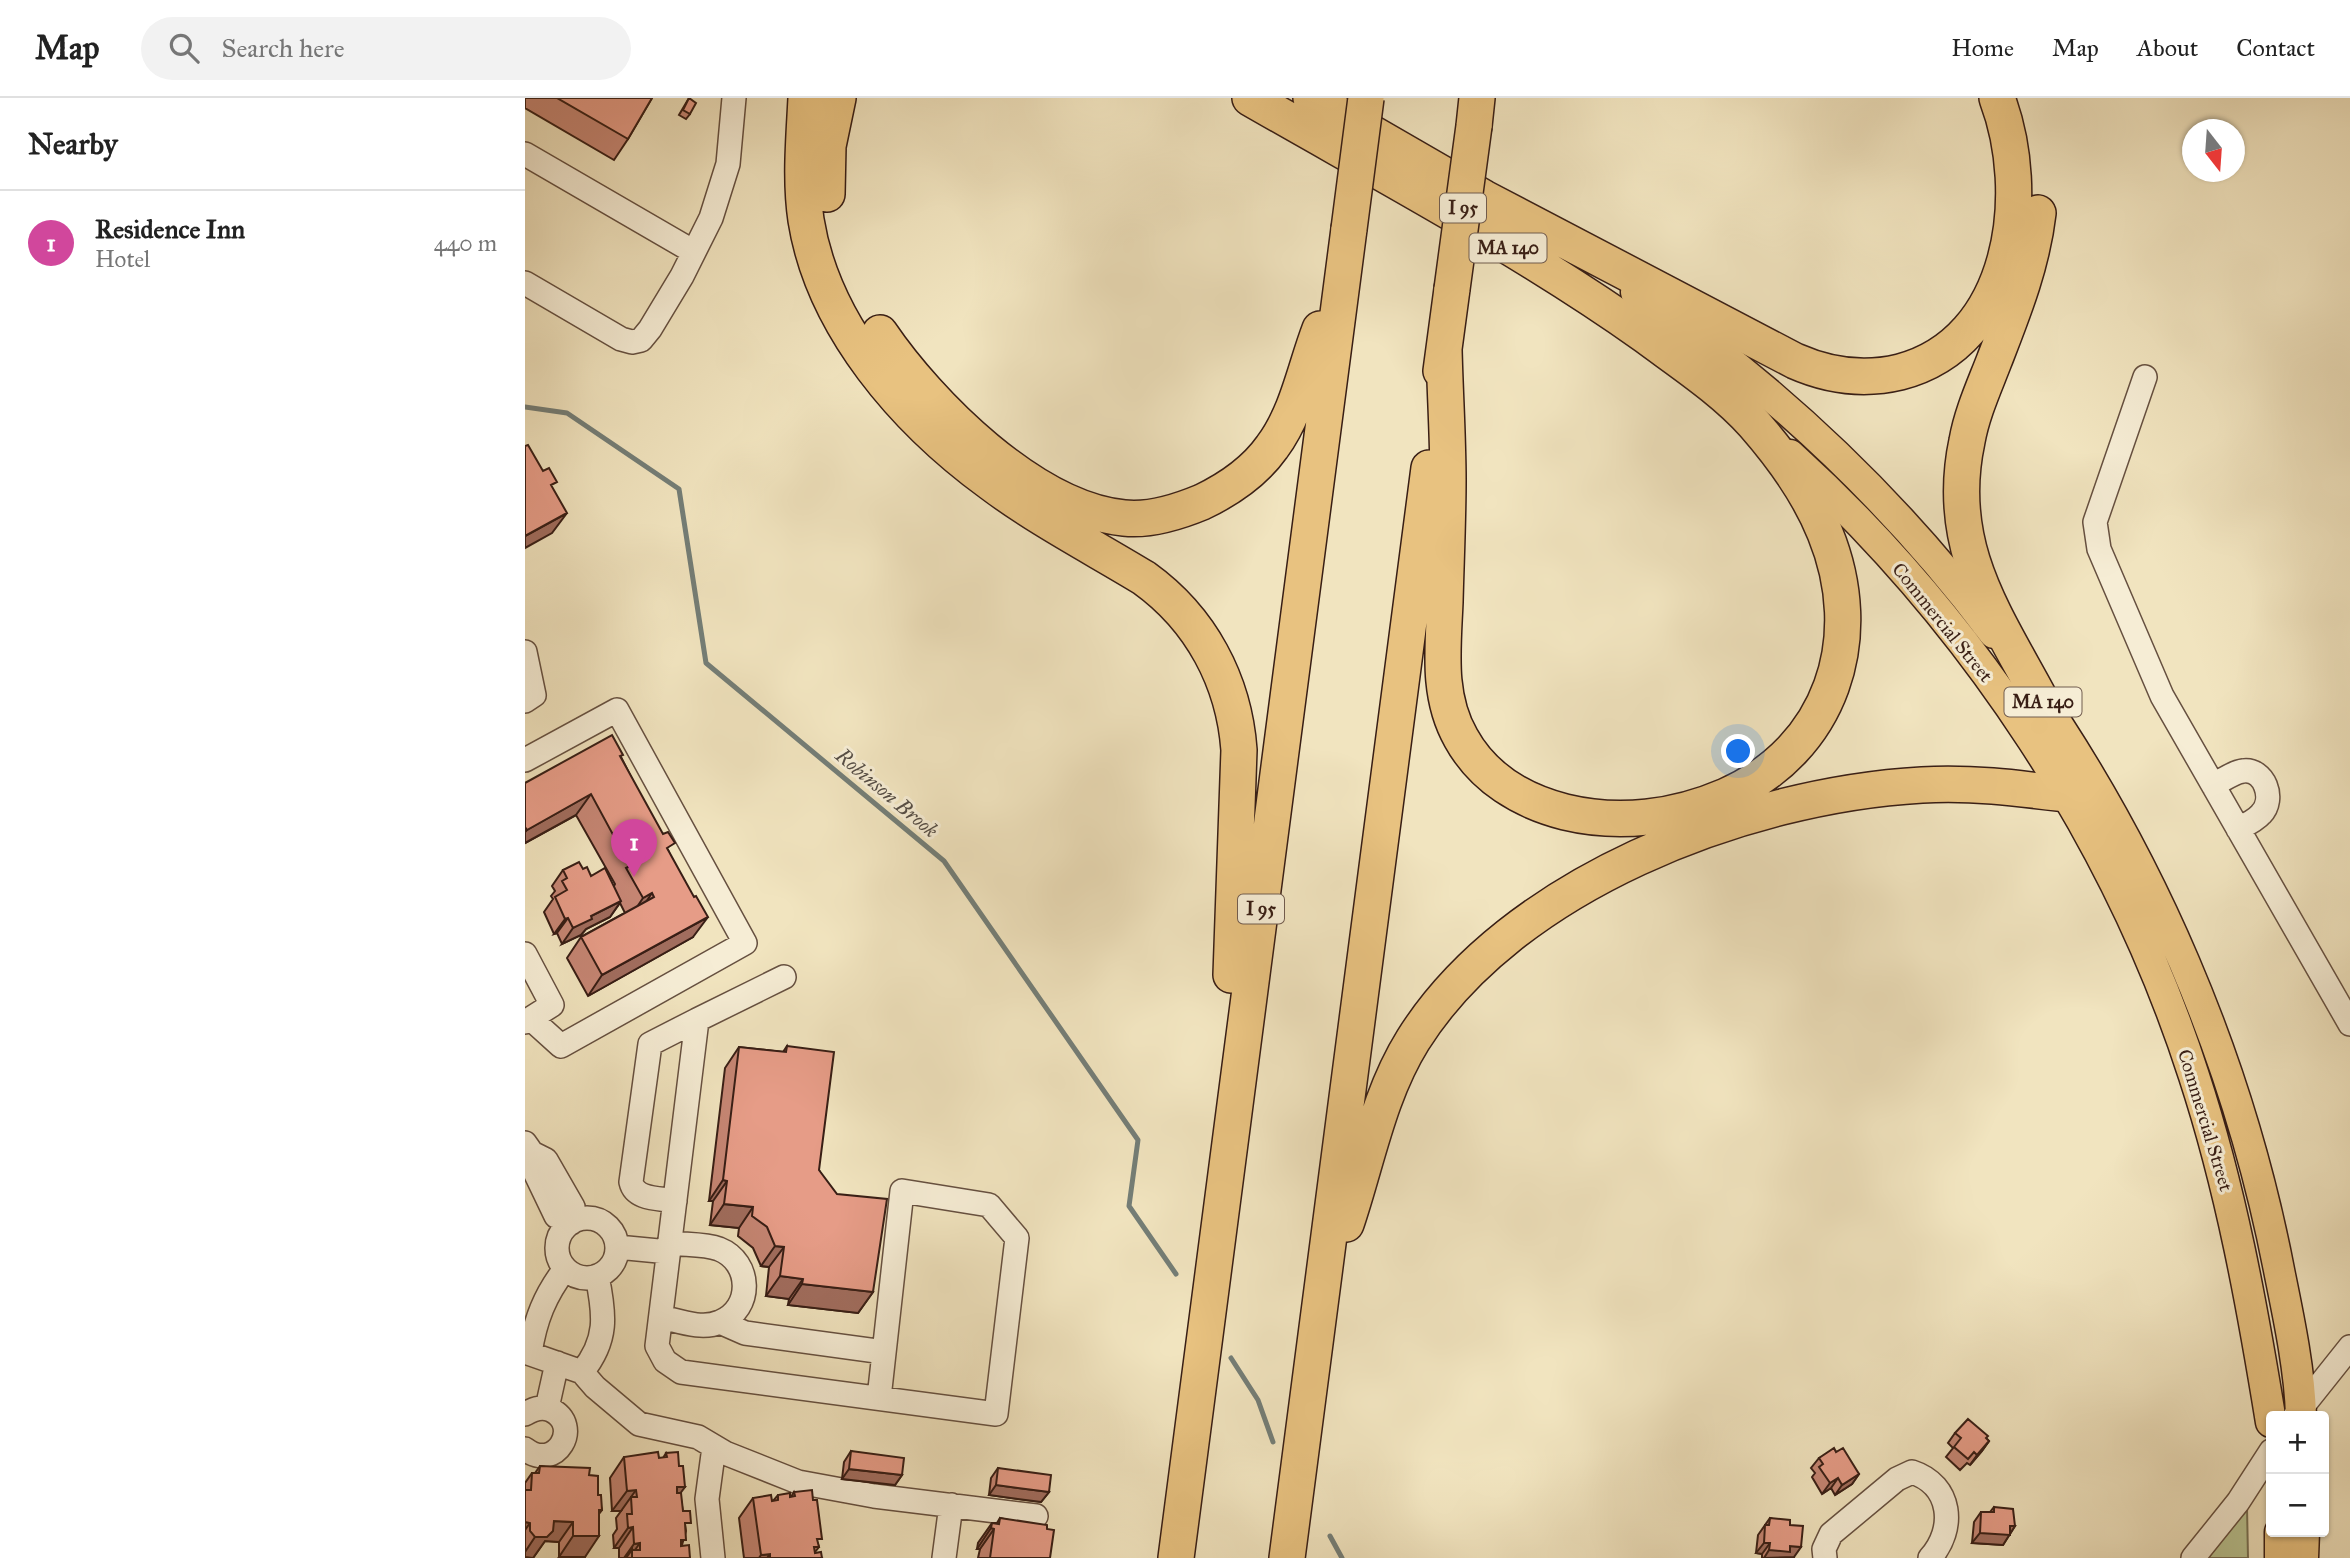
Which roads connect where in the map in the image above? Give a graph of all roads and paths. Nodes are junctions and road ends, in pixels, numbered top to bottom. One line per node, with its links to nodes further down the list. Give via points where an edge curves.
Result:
1 (734, 98): 14 (street, via 728,164 711,218)
2 (806, 98): 31 (highway, via 803,195 812,248 832,301 870,363 916,418 980,475 1171,599 1204,640 1223,677 1235,714 1239,750 1230,988)
3 (838, 98): 13 (highway, via 828,146 830,215 847,274 880,333 923,389 979,443 1039,486 1100,513 1133,519 1182,509 1226,489 1260,462 1291,413)
4 (1236, 98): 9 (highway)
5 (1250, 98): 9 (highway, Commercial Street / MA 140)
6 (1366, 98): 13 (highway, I 95, bridge)
7 (1997, 98): 12 (highway, via 2011,149 2014,199 2010,237 1997,284 1981,316 1952,346 1925,363 1894,373 1842,376 1806,366)
8 (2023, 98): 20 (highway, via 2037,157 2036,229 2024,283 1969,430 1962,498 1976,577)
9 (1299, 108): 12 (highway, Commercial Street / MA 140); 18 (highway, Commercial Street / MA 140, via 1578,290)
10 (1476, 112): 16 (highway, I 95, bridge)
11 (525, 155): 14 (street)
12 (1484, 198): 20 (main road, Commercial Street / MA 140, via 1639,294 1794,416 1868,487 1944,571)
13 (1347, 244): 31 (highway, I 95)
14 (694, 252): 15 (street, via 650,330 632,342 621,340)
15 (525, 283)
16 (1444, 349): 18 (highway, via 1448,479 1443,670 1449,710 1466,747 1487,772 1522,796 1569,813 1645,818 1722,798 1785,758 1825,705 1842,637 1837,572 1806,495); 39 (highway, I 95)
17 (2145, 377): 23 (street, via 2095,522 2095,535 2162,696)
18 (1751, 419): 24 (main road, Commercial Street / MA 140, via 1840,503 1923,594 1998,691)
19 (525, 652): 21 (street, via 534,695)
20 (2038, 695): 50 (main road, Commercial Street / MA 140, via 2134,855 2210,1025 2267,1213 2284,1294)
21 (525, 701)
22 (525, 760): 29 (street, via 617,710 745,943 561,1046)
23 (2213, 785): 25 (street); 25 (street, via 2240,771 2260,775 2267,790 2265,809)
24 (2065, 794): 39 (highway, via 2016,787 1924,785 1795,804 1671,844 1549,908 1467,972 1412,1042 1382,1105); 49 (main road, Commercial Street / MA 140, via 2137,930 2193,1073 2237,1231)
25 (2238, 829): 30 (street)
26 (525, 954): 29 (street, via 552,1005)
27 (784, 977): 28 (street)
28 (697, 1020): 33 (street); 33 (street, via 650,1044 631,1182 639,1195)
29 (528, 1021)
30 (2350, 1024)
31 (1232, 1129): 61 (highway, I 95)
32 (527, 1146): 34 (street, via 546,1160 573,1207)
33 (675, 1201): 36 (street)
34 (569, 1221): 35 (street, via 600,1221 612,1232); 37 (street, via 557,1246)
35 (617, 1247): 36 (street); 38 (street, via 614,1261)
36 (670, 1248): 40 (street); 41 (street, via 721,1250 737,1262 745,1281 742,1301)
37 (565, 1269): 38 (street, via 580,1278); 43 (street, via 541,1306)
38 (597, 1276): 46 (street, via 602,1337 595,1357)
39 (1321, 1293): 62 (highway, I 95)
40 (660, 1317): 41 (street, via 700,1325); 47 (street, via 657,1346 665,1361 681,1372)
41 (720, 1322): 44 (street, via 745,1333)
42 (2350, 1347): 51 (street)
43 (528, 1352): 45 (street)
44 (884, 1352): 47 (street); 47 (street, via 902,1191 989,1205 1017,1238 996,1414)
45 (557, 1363): 46 (street); 48 (street)
46 (582, 1372): 52 (street, via 639,1424 698,1437)
47 (879, 1398)
48 (536, 1411): 53 (street, via 559,1416 565,1437 557,1450 544,1456)
49 (2269, 1411)
50 (2299, 1411)
51 (2301, 1411)
52 (714, 1447): 55 (street, via 798,1482); 59 (street, via 708,1499)
53 (525, 1450)
54 (2266, 1459): 65 (street)
55 (951, 1505): 56 (street); 60 (street)
56 (1036, 1516)
57 (2280, 1537): 66 (main road)
58 (2304, 1537): 67 (main road)
59 (713, 1558)
60 (944, 1558)
61 (1176, 1558)
62 (1287, 1558)
63 (1825, 1558): 64 (street, via 1831,1534 1896,1479 1912,1472 1937,1486 1945,1502 1947,1519)
64 (1930, 1558)
65 (2193, 1558)
66 (2280, 1558)
67 (2303, 1558)

